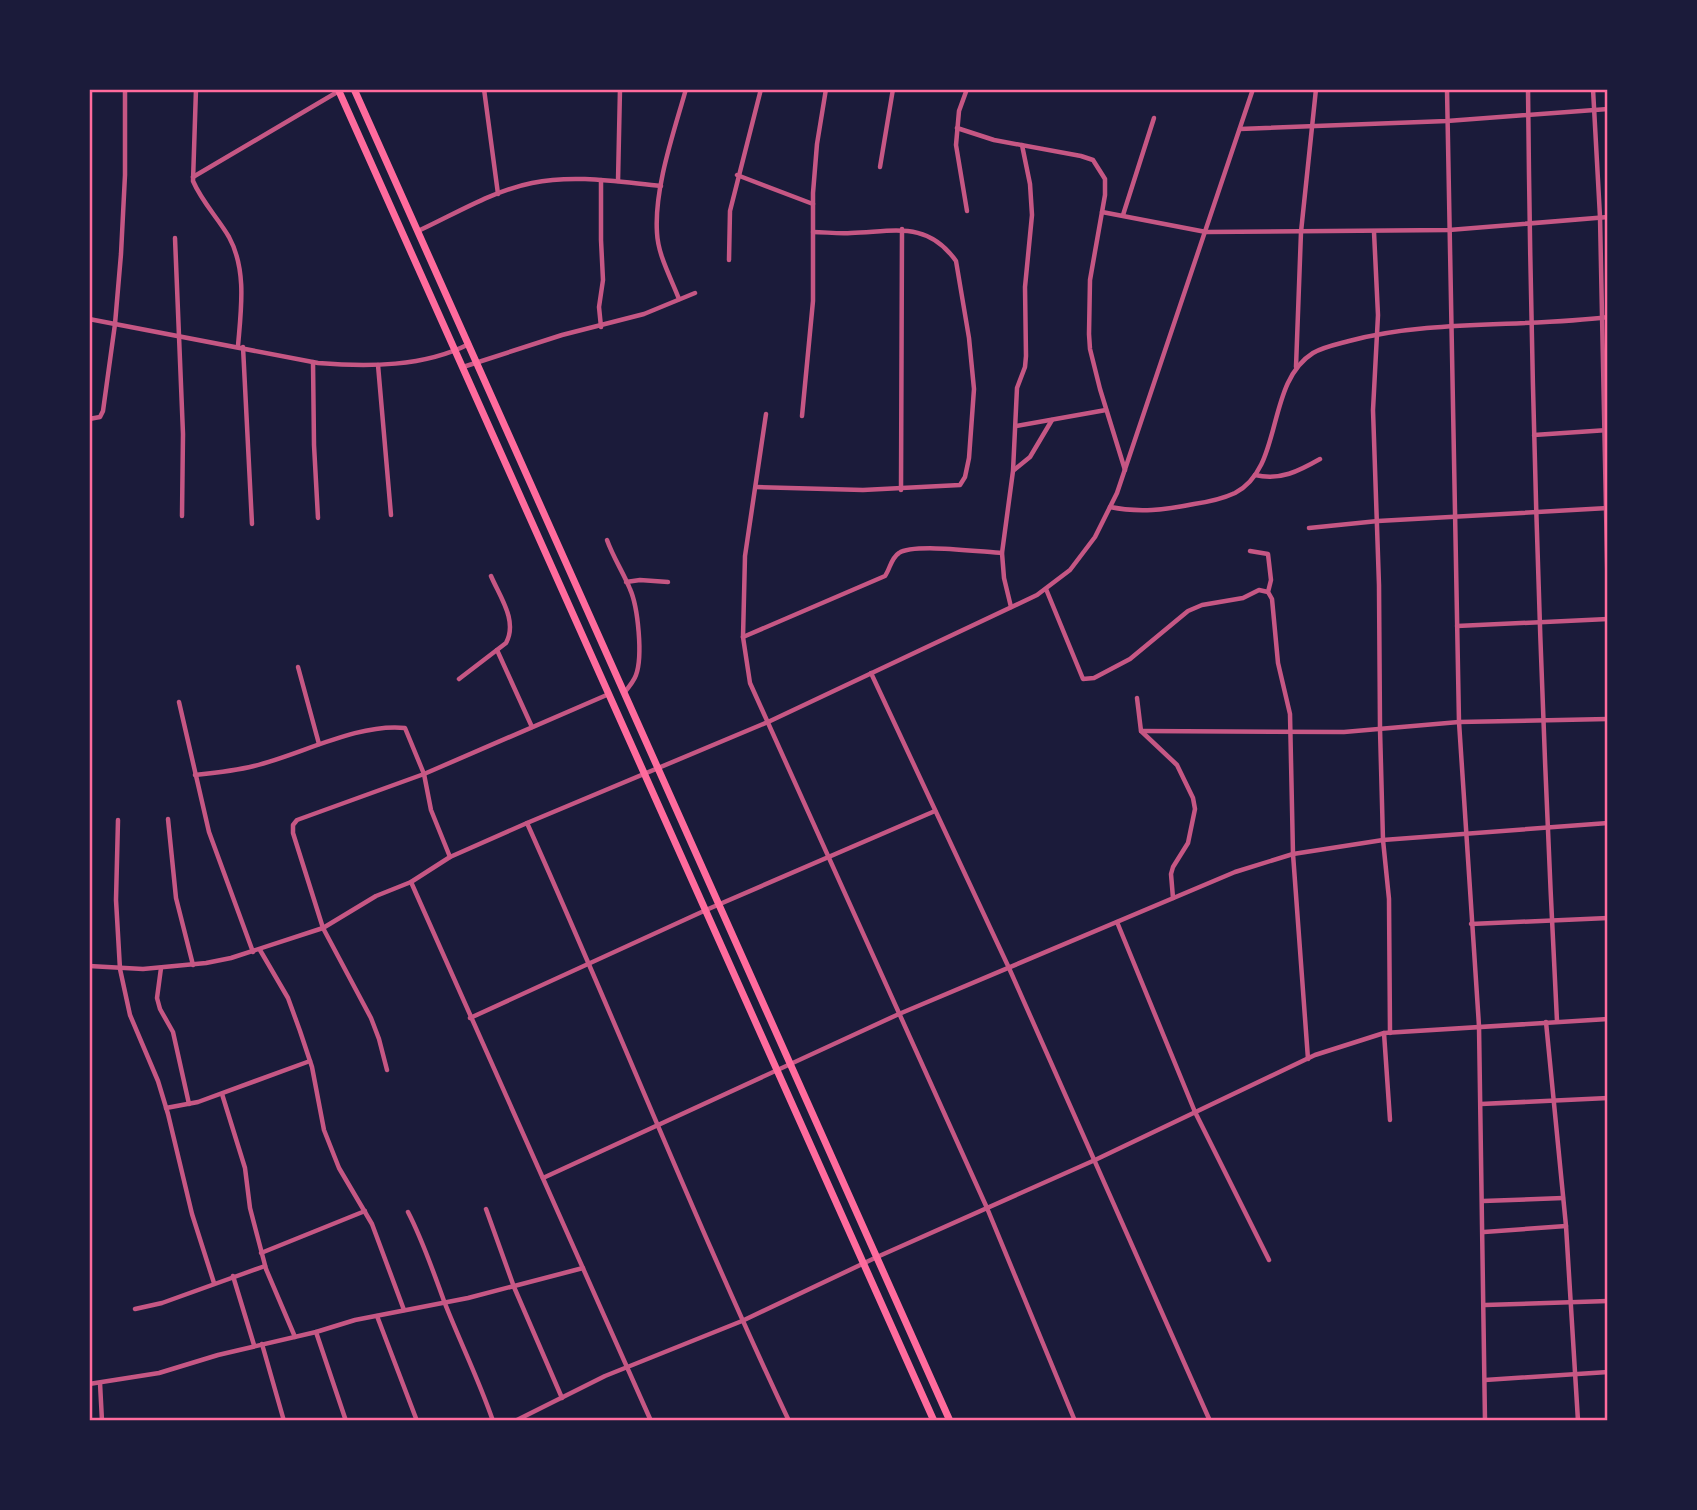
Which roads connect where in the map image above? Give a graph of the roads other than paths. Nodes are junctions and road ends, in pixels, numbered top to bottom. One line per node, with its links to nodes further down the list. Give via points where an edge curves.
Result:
1 (125, 89): 54 (street, via 125,175)
2 (196, 89): 28 (street)
3 (354, 89): 42 (main road)
4 (484, 89): 32 (street)
5 (620, 89): 30 (street)
6 (686, 89): 31 (street)
7 (761, 89): 27 (street)
8 (826, 89): 33 (street)
9 (894, 89): 26 (street)
10 (967, 89): 22 (street)
11 (1253, 89): 24 (street)
12 (1315, 89): 23 (street)
13 (1447, 89): 21 (street)
14 (1528, 89): 19 (street)
15 (1594, 89): 18 (street)
16 (338, 90): 28 (street); 61 (main road)
17 (1608, 109): 18 (street)
18 (1594, 110): 19 (street); 38 (street)
19 (1528, 113): 21 (street); 39 (street)
20 (1154, 118): 36 (street)
21 (1447, 121): 23 (street); 41 (street)
22 (957, 128): 25 (street); 34 (street)
23 (1312, 128): 24 (street); 45 (street)
24 (1240, 129): 44 (street)
25 (1022, 145): 35 (street, via 1093,160 1105,179); 72 (street, via 1032,215 1025,287 1026,356 1017,388)
26 (880, 167)
27 (737, 175): 33 (street); 48 (street, via 730,211)
28 (193, 177): 60 (street, via 198,193 236,251)
29 (601, 180): 30 (street); 32 (street, via 532,183); 55 (street)
30 (618, 181): 31 (street)
31 (661, 186): 50 (street, via 658,240)
32 (498, 194): 42 (street)
33 (813, 204): 43 (street)
34 (967, 211)
35 (1102, 212): 36 (street); 67 (street, via 1090,281 1089,334)
36 (1122, 215): 44 (street)
37 (1608, 216): 38 (street)
38 (1600, 217): 39 (street); 51 (street)
39 (1529, 223): 41 (street); 53 (street)
40 (902, 229): 43 (street); 80 (street); 80 (street, via 938,244 956,261 974,388 963,482)
41 (1449, 230): 46 (street); 56 (street)
42 (418, 231): 59 (main road)
43 (813, 232): 69 (street, via 812,314)
44 (1206, 232): 45 (street); 77 (street)
45 (1301, 232): 46 (street); 66 (street)
46 (1374, 232): 57 (street)
47 (175, 238): 58 (street)
48 (729, 260)
49 (695, 293): 50 (street)
50 (679, 299): 55 (street)
51 (1605, 317): 53 (street); 73 (street)
52 (89, 319): 54 (street)
53 (1530, 322): 56 (street); 74 (street)
54 (115, 324): 58 (street); 70 (street, via 103,411 100,417)
55 (601, 327): 63 (street)
56 (1451, 327): 57 (street); 86 (street)
57 (1376, 334): 66 (street, via 1314,352); 88 (street, via 1373,410)
58 (177, 336): 60 (street); 85 (street)
59 (469, 344): 61 (street); 63 (main road)
60 (241, 347): 62 (street); 89 (street)
61 (456, 351): 64 (street); 65 (main road)
62 (313, 362): 64 (street); 87 (street)
63 (477, 362): 65 (street); 99 (main road)
64 (378, 365): 84 (street)
65 (463, 367): 102 (main road)
66 (1296, 368): 78 (street)
67 (1106, 410): 71 (street); 77 (street)
68 (766, 414): 79 (street)
69 (802, 416)
70 (89, 419)
71 (1052, 420): 72 (street); 76 (street, via 1030,457)
72 (1016, 426): 76 (street)
73 (1606, 430): 74 (street); 82 (street)
74 (1534, 435): 83 (street)
75 (1320, 460): 78 (street, via 1279,477)
76 (1013, 471): 93 (street)
77 (1125, 471): 81 (street)
78 (1255, 475): 81 (street, via 1237,492 1215,500 1153,512)
79 (756, 487): 80 (street); 106 (street, via 745,556)
80 (901, 490)
81 (1110, 507): 97 (street, via 1095,537 1070,569)
82 (1606, 508): 83 (street); 101 (street)
83 (1536, 512): 86 (street); 104 (street)
84 (391, 515)
85 (182, 516)
86 (1454, 517): 88 (street); 105 (street)
87 (318, 518)
88 (1378, 521): 90 (street); 120 (street)
89 (252, 524)
90 (1309, 528)
91 (607, 540): 95 (street)
92 (1250, 551): 98 (street, via 1269,554)
93 (1002, 553): 100 (street); 106 (street, via 925,548 900,552 885,576)
94 (491, 576): 107 (street, via 512,624 506,643)
95 (626, 582): 96 (street); 112 (street, via 635,613 639,659)
96 (668, 582)
97 (1045, 589): 98 (street, via 1086,680 1130,659 1188,611 1259,590); 100 (street)
98 (1268, 592): 122 (street, via 1288,701)
99 (585, 606): 102 (main road); 112 (main road)
100 (1011, 607): 109 (street)
101 (1608, 607)
102 (573, 612): 111 (main road)
103 (1608, 619): 104 (street)
104 (1540, 622): 105 (street); 118 (street)
105 (1457, 626): 117 (street)
106 (743, 637): 116 (street, via 750,683)
107 (497, 650): 110 (street); 119 (street)
108 (298, 667): 123 (street)
109 (870, 673): 116 (street); 128 (street)
110 (459, 679)
111 (609, 694): 119 (street); 126 (main road)
112 (624, 694): 124 (main road)
113 (1137, 698): 121 (street)
114 (179, 702): 127 (street)
115 (1608, 719): 118 (street)
116 (768, 722): 124 (street); 137 (street)
117 (1459, 722): 118 (street); 120 (street); 134 (street)
118 (1542, 722): 133 (street)
119 (532, 727): 125 (street)
120 (1380, 729): 122 (street); 135 (street)
121 (1141, 731): 122 (street); 140 (street, via 1177,765 1193,798 1188,844 1171,874)
122 (1289, 733): 136 (street)
123 (319, 744): 125 (street, via 405,728); 127 (street, via 253,766)
124 (657, 768): 126 (street); 141 (main road)
125 (424, 774): 138 (street, via 431,810); 147 (street, via 293,825)
126 (645, 774): 131 (street); 142 (main road)
127 (195, 775): 149 (street, via 209,832)
128 (935, 811): 137 (street); 155 (street)
129 (168, 819): 150 (street, via 176,898)
130 (118, 821): 153 (street)
131 (527, 822): 138 (street); 151 (street)
132 (1608, 823): 133 (street)
133 (1548, 826): 134 (street); 144 (street)
134 (1466, 832): 135 (street); 146 (street)
135 (1383, 840): 136 (street); 162 (street, via 1389,899)
136 (1293, 854): 140 (street); 163 (street)
137 (828, 856): 141 (street); 156 (street)
138 (450, 857): 139 (street)
139 (411, 882): 147 (street, via 376,896); 157 (street)
140 (1173, 898): 145 (street)
141 (719, 905): 142 (street); 165 (main road)
142 (706, 910): 151 (street); 167 (main road)
143 (1608, 918): 144 (street)
144 (1552, 920): 146 (street); 159 (street)
145 (1117, 922): 155 (street); 174 (street)
146 (1471, 924): 161 (street)
147 (323, 928): 148 (street); 166 (street, via 371,1018)
148 (260, 950): 149 (street); 164 (street, via 288,998)
149 (253, 952): 150 (street)
150 (193, 965): 154 (street)
151 (590, 965): 157 (street); 176 (street)
152 (89, 966): 153 (street)
153 (120, 968): 154 (street); 173 (street, via 130,1015)
154 (161, 968): 171 (street, via 157,998 173,1032)
155 (1009, 968): 156 (street); 177 (street)
156 (899, 1014): 165 (street); 181 (street)
157 (470, 1018): 178 (street)
158 (1608, 1019): 159 (street)
159 (1558, 1021): 160 (street)
160 (1546, 1022): 161 (street); 170 (street)
161 (1479, 1026): 162 (street); 172 (street)
162 (1387, 1033): 163 (street); 175 (street)
163 (1308, 1059): 174 (street)
164 (310, 1061): 168 (street); 183 (street, via 324,1130)
165 (791, 1064): 167 (street); 188 (main road)
166 (387, 1070)
167 (778, 1070): 176 (street); 190 (main road)
168 (222, 1094): 171 (street); 187 (street, via 245,1168)
169 (1608, 1098): 170 (street)
170 (1553, 1100): 172 (street); 179 (street)
171 (189, 1104): 173 (street)
172 (1481, 1104): 180 (street)
173 (166, 1108): 194 (street)
174 (1195, 1112): 177 (street); 189 (street)
175 (1390, 1119)
176 (658, 1123): 178 (street); 203 (street)
177 (1095, 1160): 181 (street); 228 (street)
178 (543, 1178): 192 (street)
179 (1563, 1198): 180 (street); 185 (street)
180 (1483, 1201): 186 (street)
181 (987, 1208): 188 (street); 227 (street)
182 (486, 1209): 195 (street)
183 (365, 1211): 187 (street); 201 (street)
184 (408, 1212): 197 (street)
185 (1566, 1226): 186 (street); 198 (street)
186 (1484, 1232): 199 (street)
187 (261, 1253): 191 (street)
188 (877, 1257): 190 (street); 208 (main road)
189 (1269, 1260)
190 (865, 1263): 203 (street); 209 (main road)
191 (265, 1266): 193 (street); 205 (street)
192 (583, 1268): 195 (street); 210 (street)
193 (233, 1276): 194 (street); 207 (street)
194 (214, 1283): 200 (street)
195 (514, 1287): 197 (street); 216 (street)
196 (1608, 1301): 198 (street)
197 (445, 1302): 201 (street); 221 (street)
198 (1572, 1302): 199 (street); 212 (street)
199 (1485, 1305): 213 (street)
200 (135, 1308)
201 (404, 1310): 202 (street)
202 (377, 1316): 204 (street); 220 (street)
203 (742, 1321): 210 (street); 224 (street)
204 (316, 1332): 205 (street); 219 (street)
205 (295, 1337): 206 (street)
206 (262, 1344): 207 (street); 218 (street)
207 (254, 1346): 214 (street, via 159,1373)
208 (921, 1356): 209 (main road); 226 (main road)
209 (908, 1362): 225 (main road)
210 (629, 1368): 216 (street); 223 (street)
211 (1608, 1372): 212 (street)
212 (1576, 1374): 213 (street); 230 (street)
213 (1485, 1380): 229 (street)
214 (100, 1383): 215 (street); 217 (street)
215 (89, 1384)
216 (562, 1398): 222 (street)
217 (102, 1421)
218 (284, 1421)
219 (346, 1421)
220 (417, 1421)
221 (493, 1421)
222 (515, 1421)
223 (651, 1421)
224 (789, 1421)
225 (934, 1421)
226 (950, 1421)
227 (1075, 1421)
228 (1210, 1421)
229 (1485, 1421)
230 (1578, 1421)

